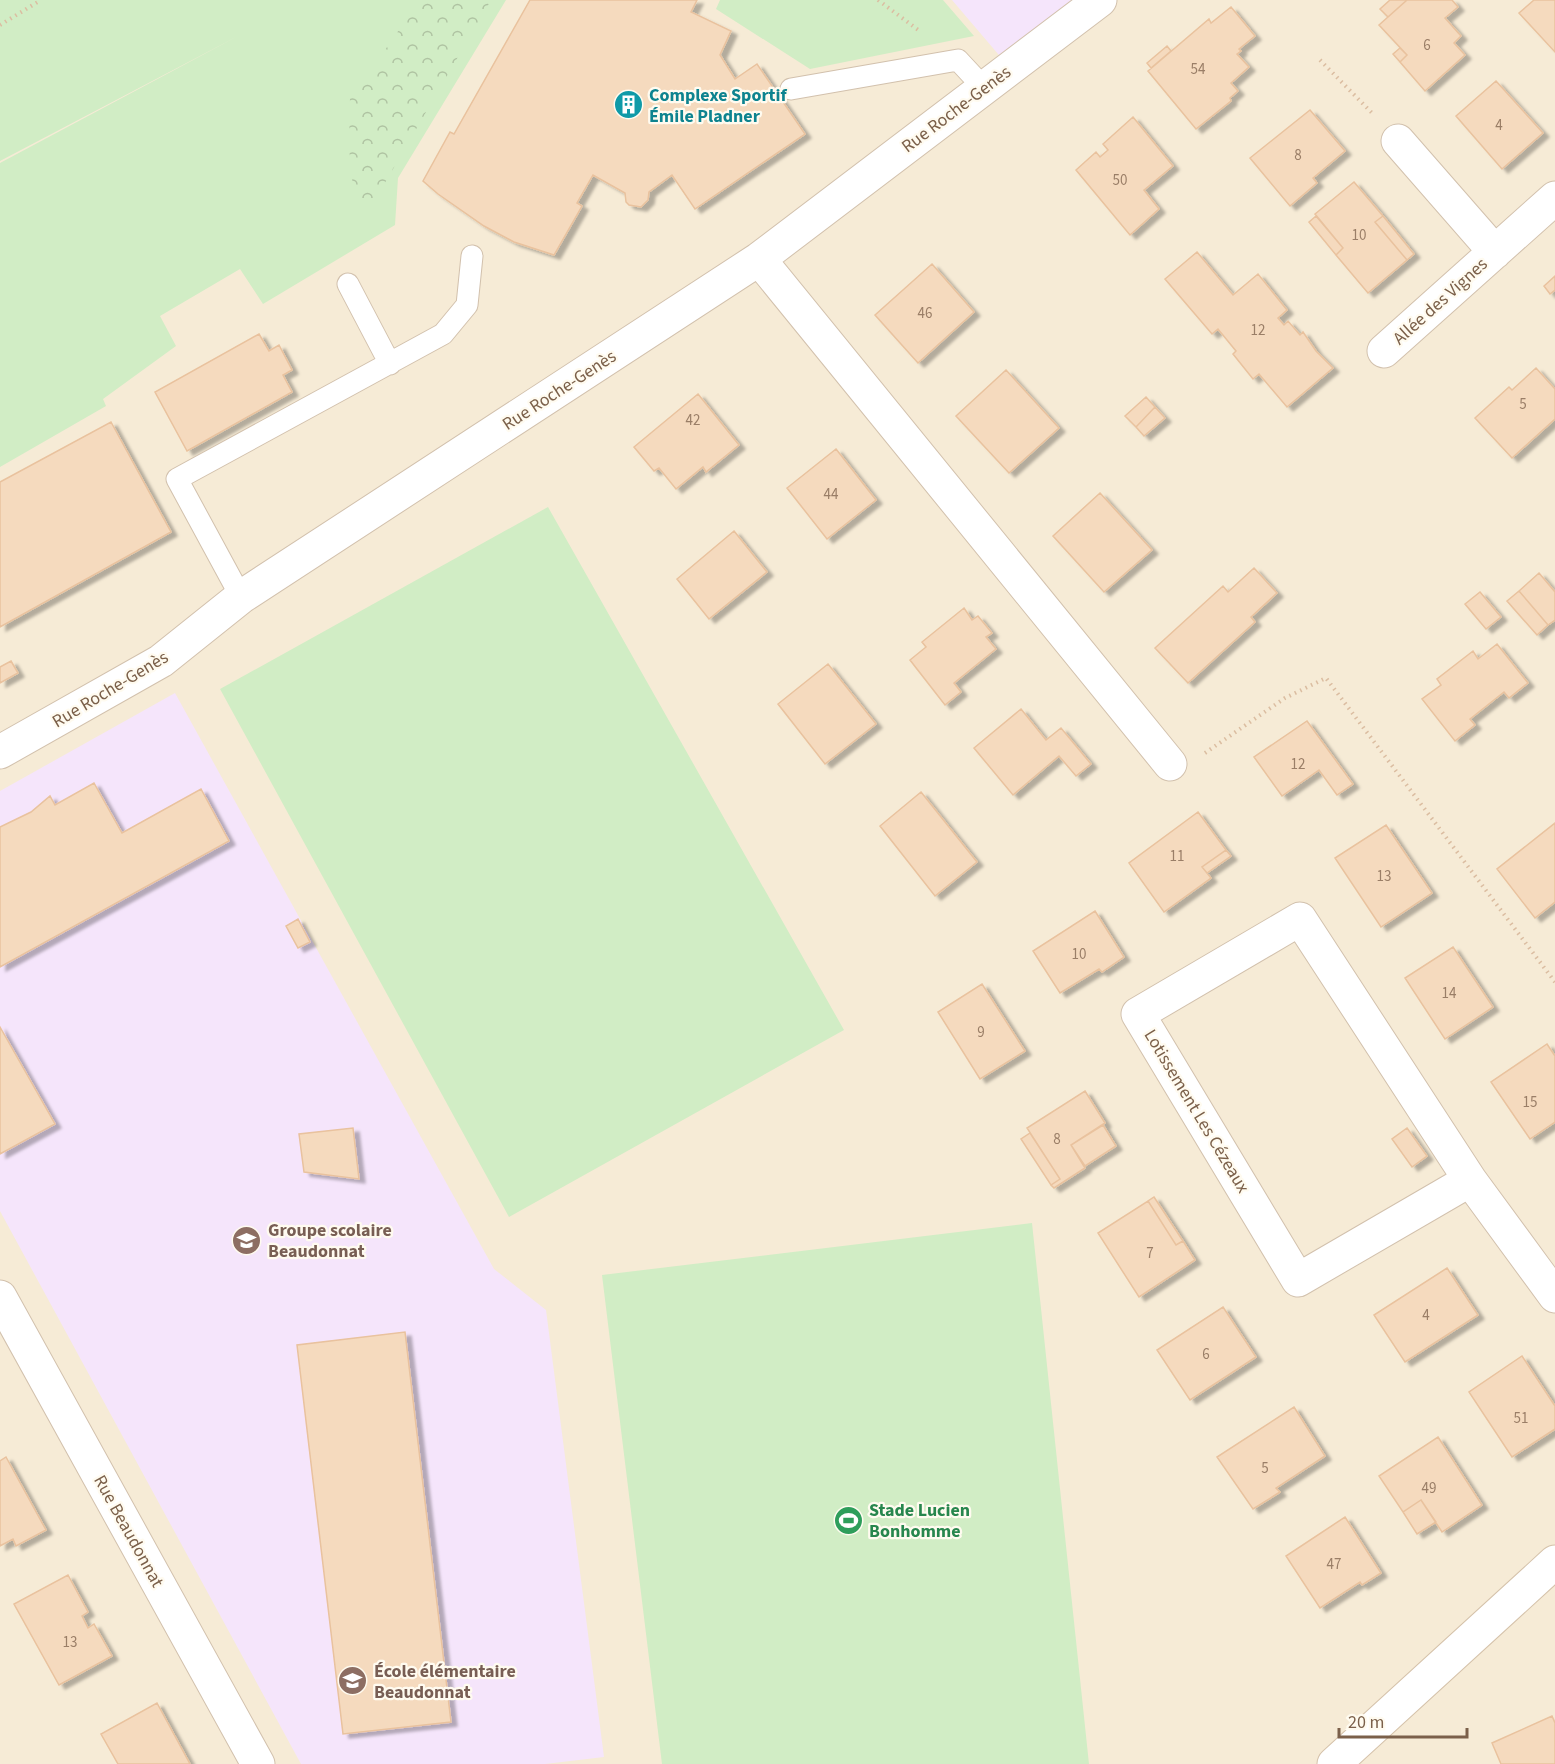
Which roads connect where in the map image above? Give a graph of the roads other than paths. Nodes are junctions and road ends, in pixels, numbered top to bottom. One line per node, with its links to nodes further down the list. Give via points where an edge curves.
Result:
1 (1100, 0): 3 (street, Rue Roche-Genès)
2 (790, 88): 3 (lane, via 958,60)
3 (984, 88): 8 (street, Rue Roche-Genès)
4 (1398, 141): 6 (street, Allée des Vignes)
5 (1555, 198): 6 (street, Allée des Vignes)
6 (1495, 252): 10 (street, Allée des Vignes)
7 (472, 256): 11 (lane, via 467,305 443,334)
8 (759, 259): 12 (street, Rue Roche-Genès); 14 (street)
9 (348, 284): 11 (lane)
10 (1384, 351)
11 (390, 364): 12 (lane, via 177,479)
12 (241, 597): 13 (street, Rue Roche-Genès, via 161,661)
13 (0, 752)
14 (1170, 764)
15 (1470, 1180): 15 (street, Lotissement Les Cézeaux, via 1300,919 1138,1014 1298,1280); 16 (street)
16 (1555, 1296)
17 (0, 1297): 19 (street, Rue Beaudonnat)
18 (1555, 1562): 20 (street)
19 (258, 1764)
20 (1334, 1764)

